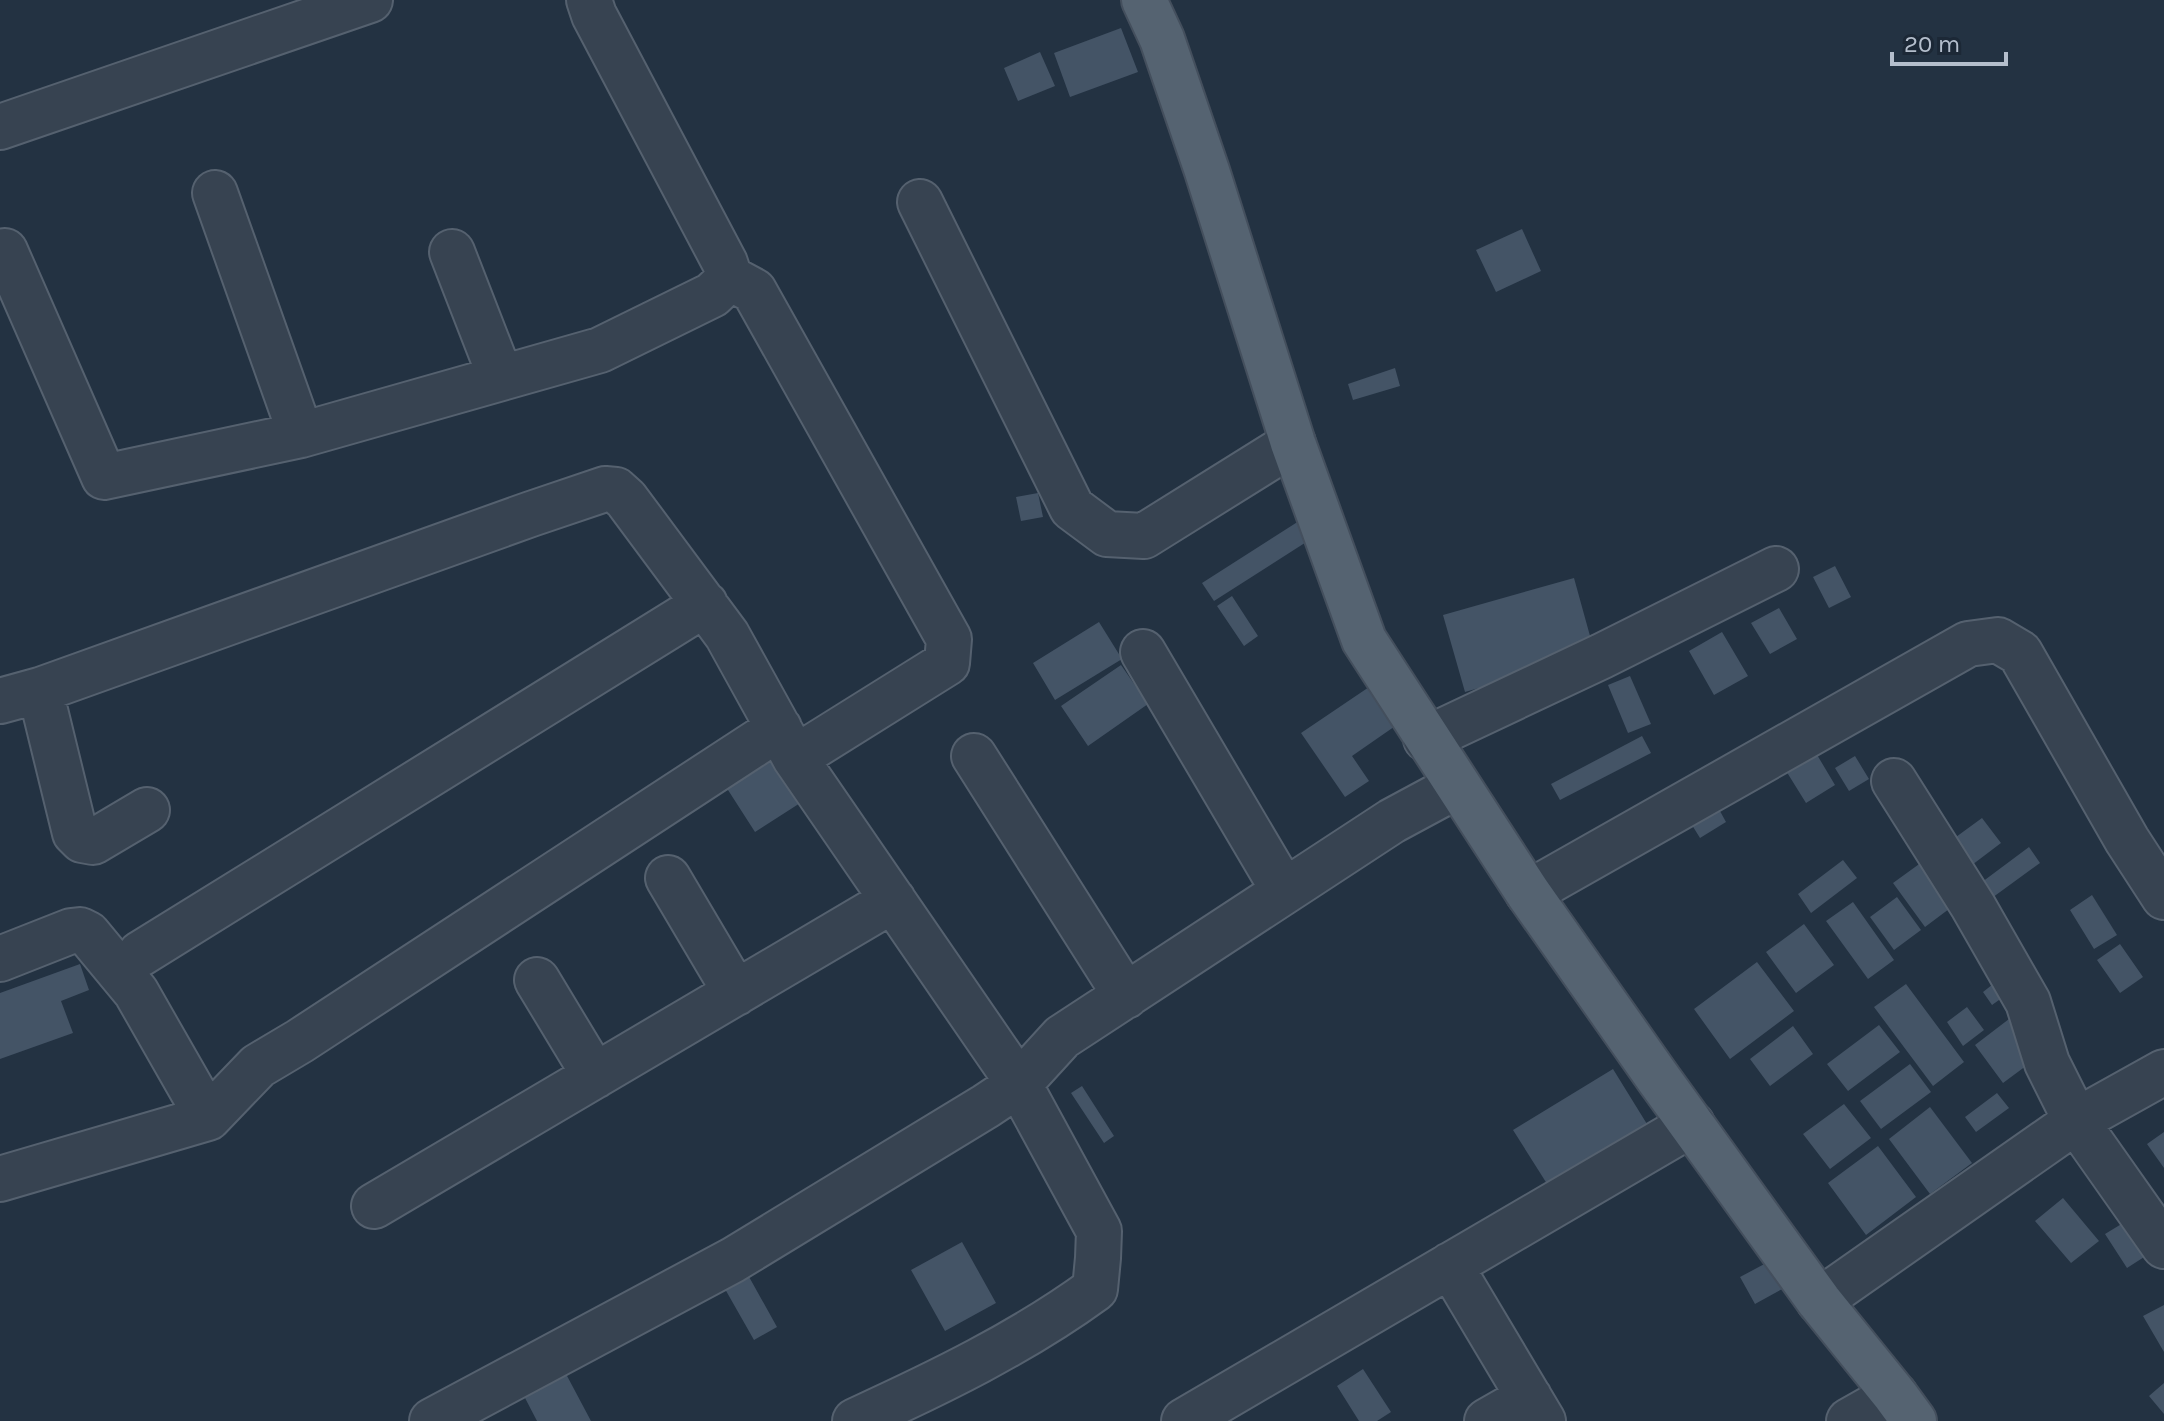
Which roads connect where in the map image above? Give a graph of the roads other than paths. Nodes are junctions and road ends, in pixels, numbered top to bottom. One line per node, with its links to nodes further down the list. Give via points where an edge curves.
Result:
1 (370, 0): 4 (street)
2 (589, 0): 9 (street)
3 (1144, 0): 12 (main road, via 1192,127)
4 (0, 127)
5 (215, 193): 11 (street)
6 (920, 202): 12 (street, via 1072,508 1107,534 1144,536)
7 (5, 251): 11 (street, via 104,477)
8 (452, 252): 10 (street)
9 (730, 278): 10 (street, via 712,295 600,350); 18 (street, via 754,291 949,639 947,663)
10 (501, 378): 11 (street)
11 (301, 435)
12 (1293, 443): 17 (main road, via 1364,640)
13 (1776, 569): 17 (street)
14 (705, 604): 16 (street, via 626,499 605,489); 18 (street); 28 (street)
15 (1143, 652): 24 (street)
16 (20, 696): 22 (street, via 82,840 93,842)
17 (1426, 739): 21 (main road)
18 (787, 743): 27 (street); 36 (street, via 258,1066)
19 (974, 756): 32 (street)
20 (1894, 781): 37 (street, via 2028,1002 2047,1063)
21 (1457, 786): 24 (street); 25 (main road)
22 (147, 810)
23 (668, 878): 31 (street)
24 (1284, 891): 32 (street)
25 (1528, 893): 26 (street, via 1968,644 1998,640 2020,653); 38 (main road)
26 (2164, 897)
27 (893, 900): 31 (street); 35 (street)
28 (140, 954)
29 (0, 959): 36 (street, via 71,931 88,934 136,992)
30 (537, 980): 34 (street)
31 (736, 993): 34 (street)
32 (1126, 996): 35 (street, via 1062,1037)
33 (2164, 1072): 37 (street)
34 (595, 1076): 40 (street)
35 (1019, 1084): 46 (street, via 733,1260); 47 (street, via 1099,1231 1095,1289 943,1380)
36 (208, 1118): 39 (street)
37 (2076, 1121): 41 (street); 43 (street)
38 (1692, 1124): 42 (street); 43 (main road)
39 (0, 1179)
40 (374, 1206)
41 (2164, 1246)
42 (1450, 1265): 45 (street); 48 (street)
43 (1819, 1301): 44 (main road)
44 (1904, 1408): 50 (street)
45 (1536, 1409): 49 (street)
46 (432, 1421)
47 (855, 1421)
48 (1184, 1421)
49 (1487, 1421)
50 (1849, 1421)

